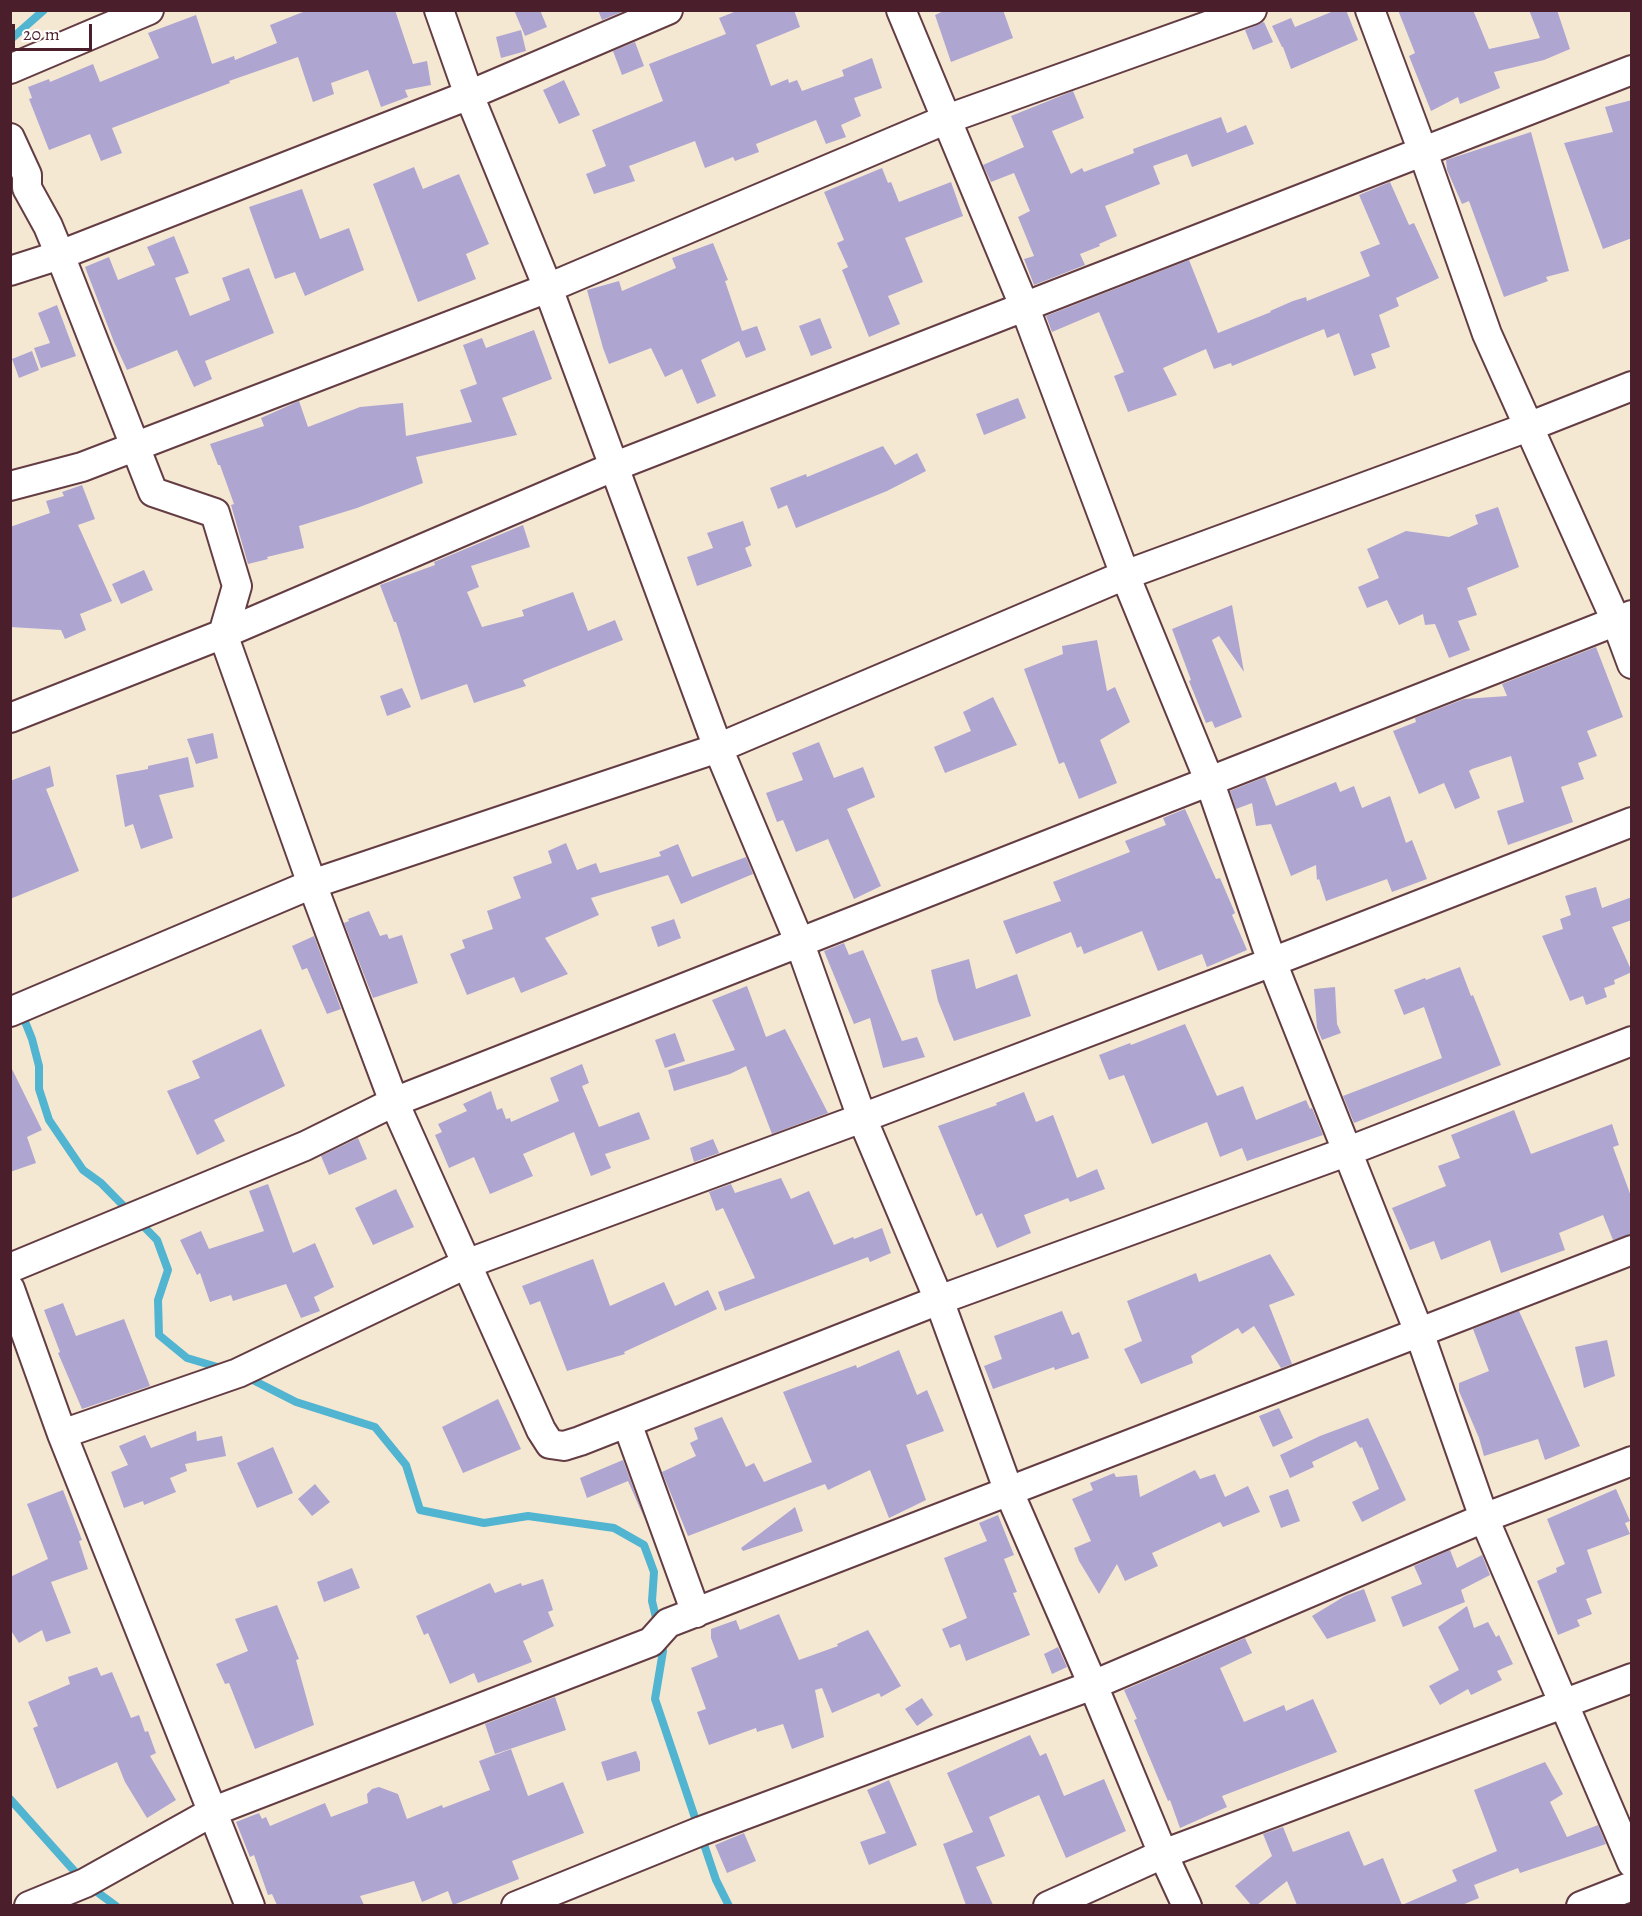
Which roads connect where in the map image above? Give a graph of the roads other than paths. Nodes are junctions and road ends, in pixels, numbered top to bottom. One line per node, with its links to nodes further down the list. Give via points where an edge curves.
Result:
1 (149, 10): 7 (street)
2 (439, 10): 9 (street)
3 (668, 10): 9 (street)
4 (901, 10): 10 (street)
5 (1252, 10): 10 (street)
6 (1370, 10): 12 (street)
7 (10, 69)
8 (1632, 70): 12 (street)
9 (469, 95): 13 (street); 15 (street)
10 (947, 119): 15 (street); 16 (street)
11 (10, 138): 13 (street, via 27,175 27,188)
12 (1423, 152): 16 (street); 18 (street, via 1486,334)
13 (60, 255): 14 (street); 19 (street)
14 (10, 271)
15 (548, 288): 19 (street); 20 (street)
16 (1025, 308): 20 (street); 22 (street)
17 (1632, 386): 18 (street)
18 (1528, 427): 22 (street); 23 (street)
19 (134, 446): 21 (street, via 82,467); 24 (street, via 153,492 215,513 237,586)
20 (613, 467): 24 (street); 27 (street)
21 (10, 486)
22 (1125, 575): 27 (street); 28 (street)
23 (1624, 618): 25 (street); 28 (street)
24 (223, 634): 26 (street); 30 (street)
25 (1632, 664)
26 (10, 718)
27 (718, 748): 30 (street); 31 (street)
28 (1209, 780): 31 (street); 32 (street)
29 (1632, 822): 32 (street)
30 (312, 884): 33 (street); 35 (street)
31 (799, 941): 35 (street); 36 (street)
32 (1272, 962): 36 (street); 37 (street)
33 (10, 1012)
34 (1632, 1041): 37 (street)
35 (394, 1102): 39 (street); 40 (street, via 305,1146)
36 (862, 1118): 39 (street); 42 (street)
37 (1346, 1152): 42 (street); 43 (street)
38 (1632, 1250): 43 (street)
39 (466, 1264): 44 (street, via 550,1443 564,1446); 45 (street, via 238,1373)
40 (10, 1268)
41 (10, 1289): 45 (street)
42 (939, 1300): 44 (street); 47 (street)
43 (1419, 1332): 47 (street); 48 (street)
44 (627, 1422): 49 (street)
45 (62, 1434): 53 (street)
46 (1632, 1461): 48 (street)
47 (1009, 1492): 49 (street); 51 (street)
48 (1484, 1518): 51 (street); 52 (street)
49 (696, 1613): 53 (street, via 659,1633)
50 (1632, 1678): 52 (street)
51 (1093, 1684): 54 (street); 59 (street)
52 (1564, 1705): 54 (street); 55 (street)
53 (214, 1811): 57 (street, via 85,1883); 58 (street)
54 (1163, 1854): 60 (street); 61 (street)
55 (1632, 1863)
56 (1632, 1886): 62 (street)
57 (29, 1905)
58 (250, 1905)
59 (516, 1905)
60 (1048, 1905)
61 (1187, 1905)
62 (1581, 1905)

